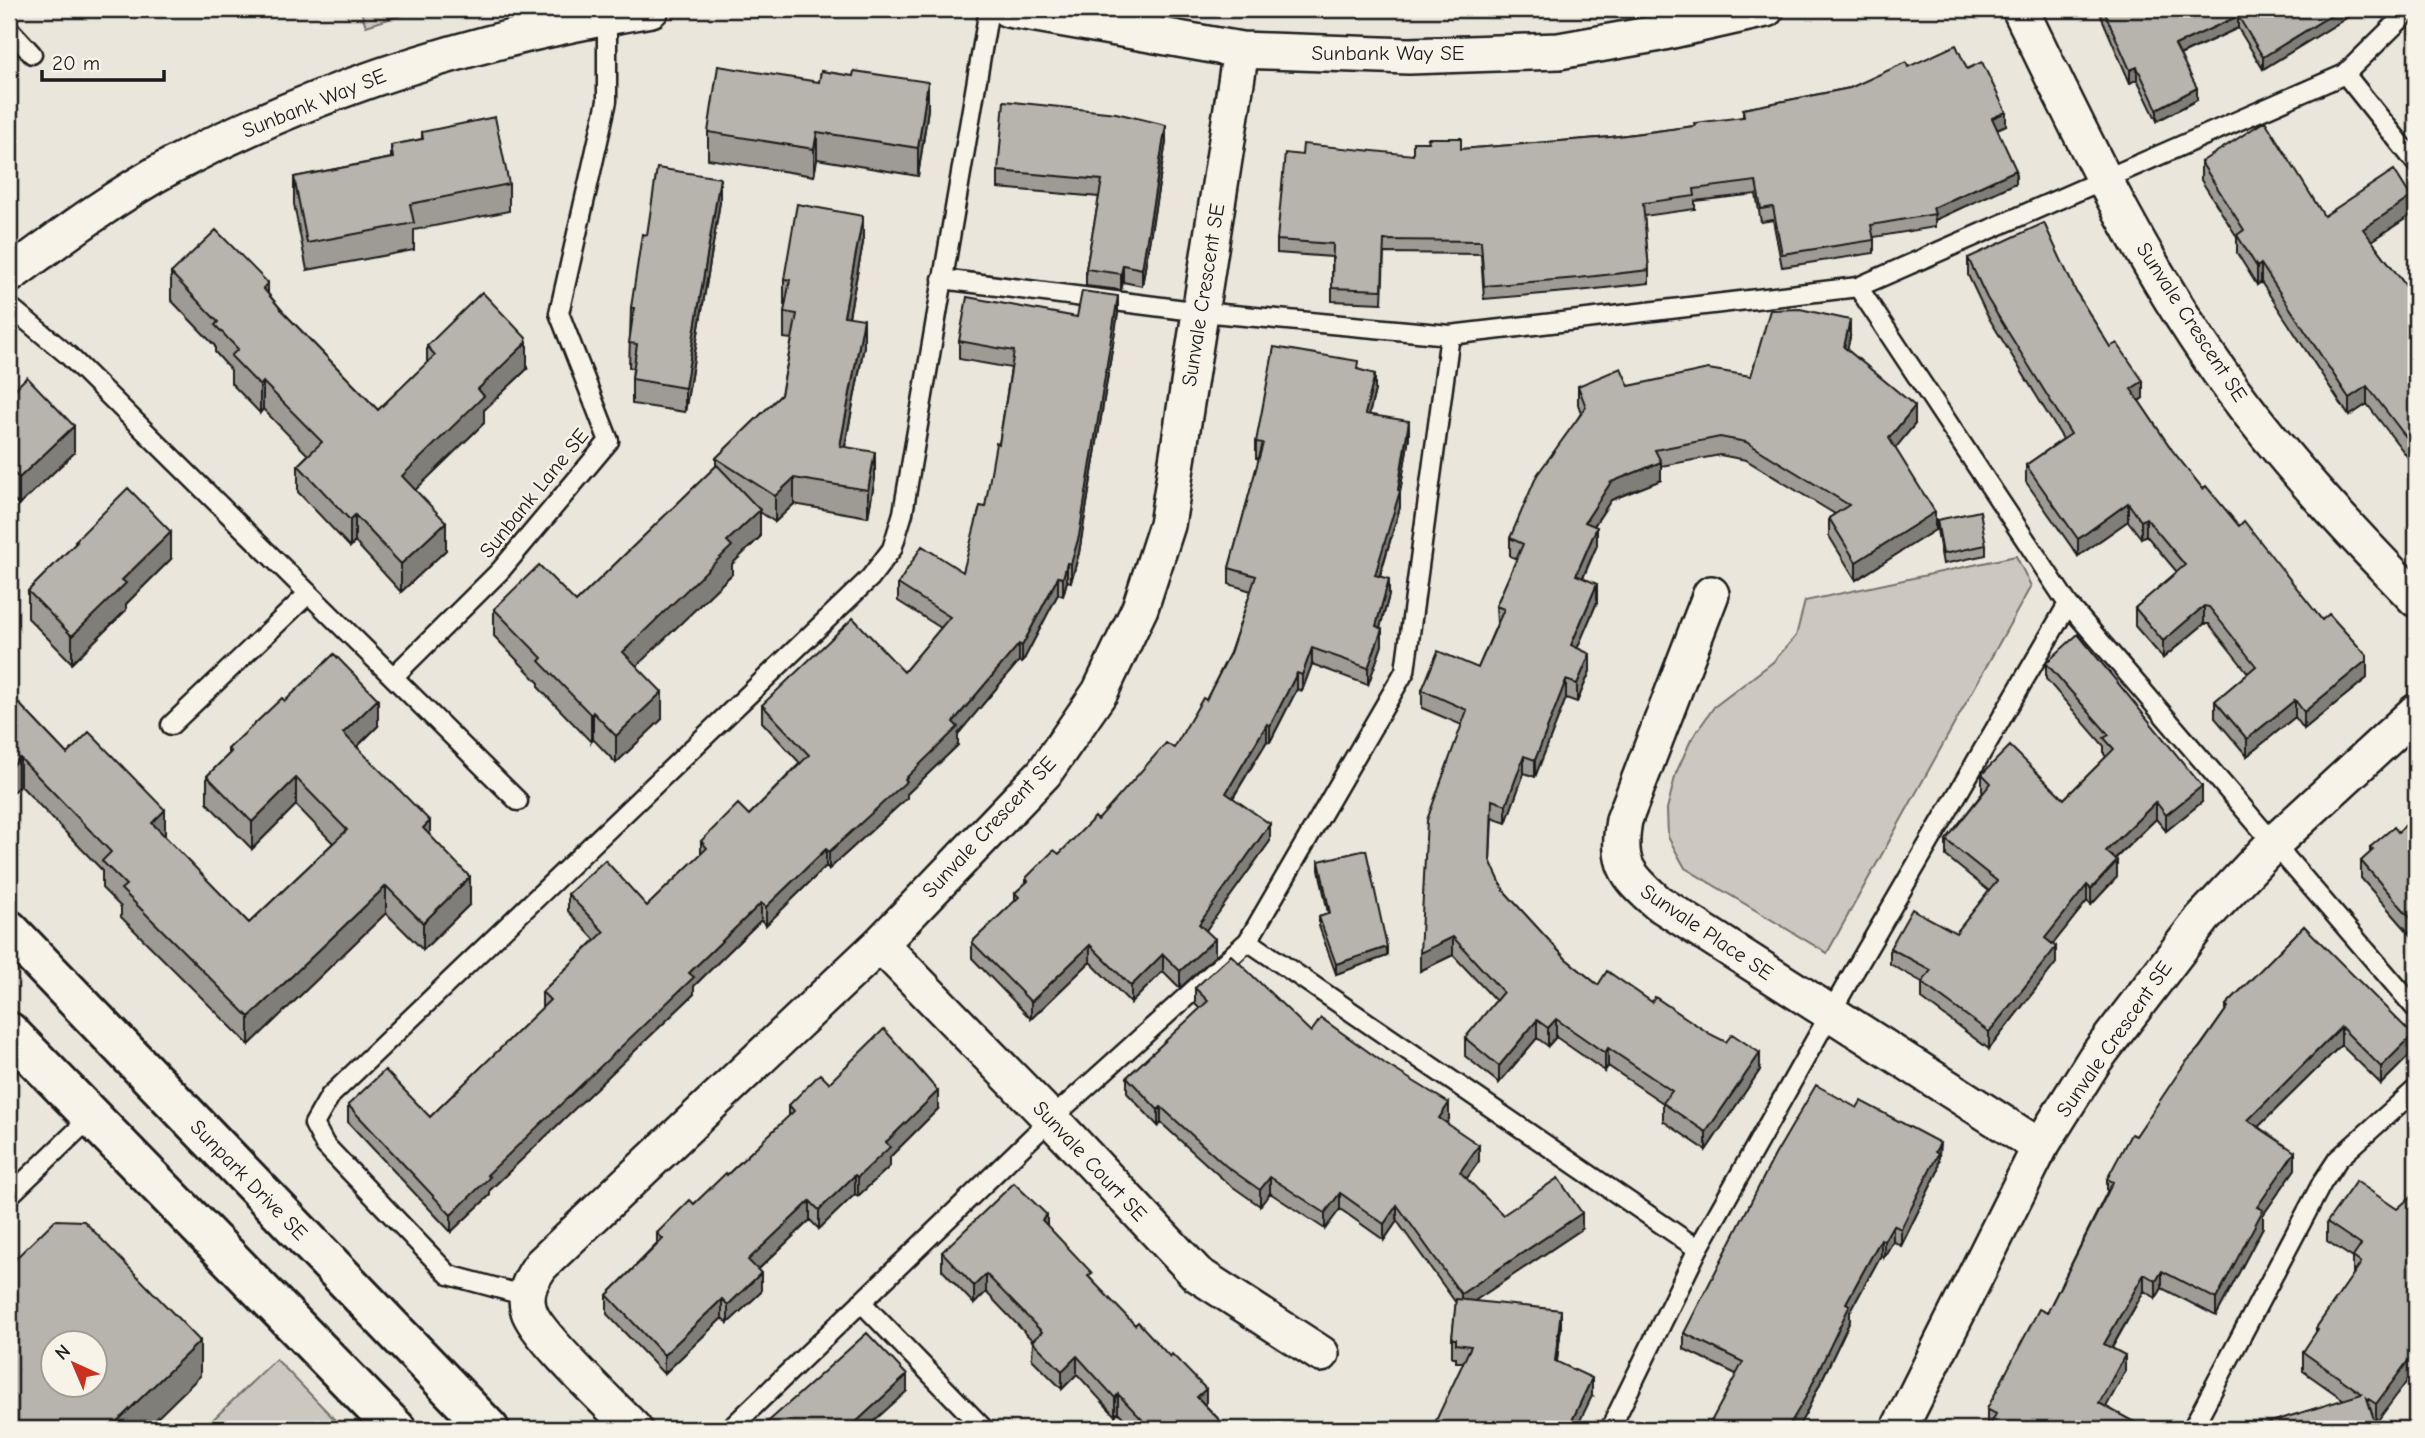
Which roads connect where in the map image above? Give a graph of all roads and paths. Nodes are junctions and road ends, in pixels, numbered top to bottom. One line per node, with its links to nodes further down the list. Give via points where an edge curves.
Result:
1 (652, 9): 7 (street, Sunbank Way SE)
2 (989, 9): 15 (lane)
3 (1008, 9): 9 (street, Sunbank Way SE)
4 (1766, 9): 9 (street, Sunbank Way SE, via 1559,51 1409,56)
5 (2020, 9): 13 (street, Sunvale Crescent SE)
6 (2411, 9): 11 (lane)
7 (607, 16): 14 (street, Sunbank Way SE, via 433,58 252,127 170,167 91,215); 24 (lane, Sunbank Lane SE, via 607,101 559,313 609,441 500,572)
8 (9, 29): 10 (lane)
9 (1241, 50): 18 (street, Sunvale Crescent SE)
10 (32, 54)
11 (2345, 74): 12 (lane); 13 (lane)
12 (2416, 163)
13 (2102, 179): 16 (lane); 22 (street, Sunvale Crescent SE, via 2231,387 2327,507)
14 (9, 275)
15 (942, 279): 18 (lane); 41 (lane, via 903,513 892,549 870,578 330,1096 314,1124 325,1145 449,1275)
16 (1858, 287): 19 (lane); 23 (lane)
17 (9, 306): 20 (lane, via 68,355)
18 (1201, 312): 19 (lane); 31 (street, Sunvale Crescent SE, via 1167,525 1123,648 1100,692 1044,772)
19 (1450, 335): 30 (lane, via 1405,671)
20 (308, 593): 24 (lane); 26 (lane)
21 (1710, 594): 33 (street, Sunvale Place SE, via 1624,820 1623,866 1657,902)
22 (2416, 599)
23 (2068, 604): 28 (lane); 33 (lane)
24 (393, 677): 27 (lane)
25 (2416, 712): 28 (street, Sunvale Crescent SE)
26 (171, 726)
27 (518, 801)
28 (2275, 842): 32 (lane); 38 (street, Sunvale Crescent SE, via 2203,918 2138,1001)
29 (9, 930): 45 (street, Sunpark Drive SE)
30 (1248, 941): 37 (lane); 40 (lane)
31 (880, 944): 37 (street, Sunvale Court SE); 41 (street, Sunvale Crescent SE, via 541,1265)
32 (2416, 1009)
33 (1830, 1014): 38 (street, Sunvale Place SE); 40 (lane)
34 (9, 1032): 36 (street)
35 (2416, 1088): 51 (lane, via 2338,1159 2327,1175)
36 (91, 1117): 39 (lane); 44 (street)
37 (1051, 1119): 42 (lane); 43 (street, Sunvale Court SE, via 1196,1274)
38 (2040, 1147): 50 (street, Sunvale Crescent SE)
39 (9, 1196)
40 (1698, 1249): 49 (lane)
41 (527, 1296): 46 (street, via 538,1328)
42 (861, 1302): 47 (lane); 48 (lane)
43 (1321, 1354)
44 (396, 1429)
45 (489, 1429)
46 (634, 1429)
47 (730, 1429)
48 (984, 1429)
49 (1610, 1429)
50 (1899, 1429)
51 (2192, 1429)

